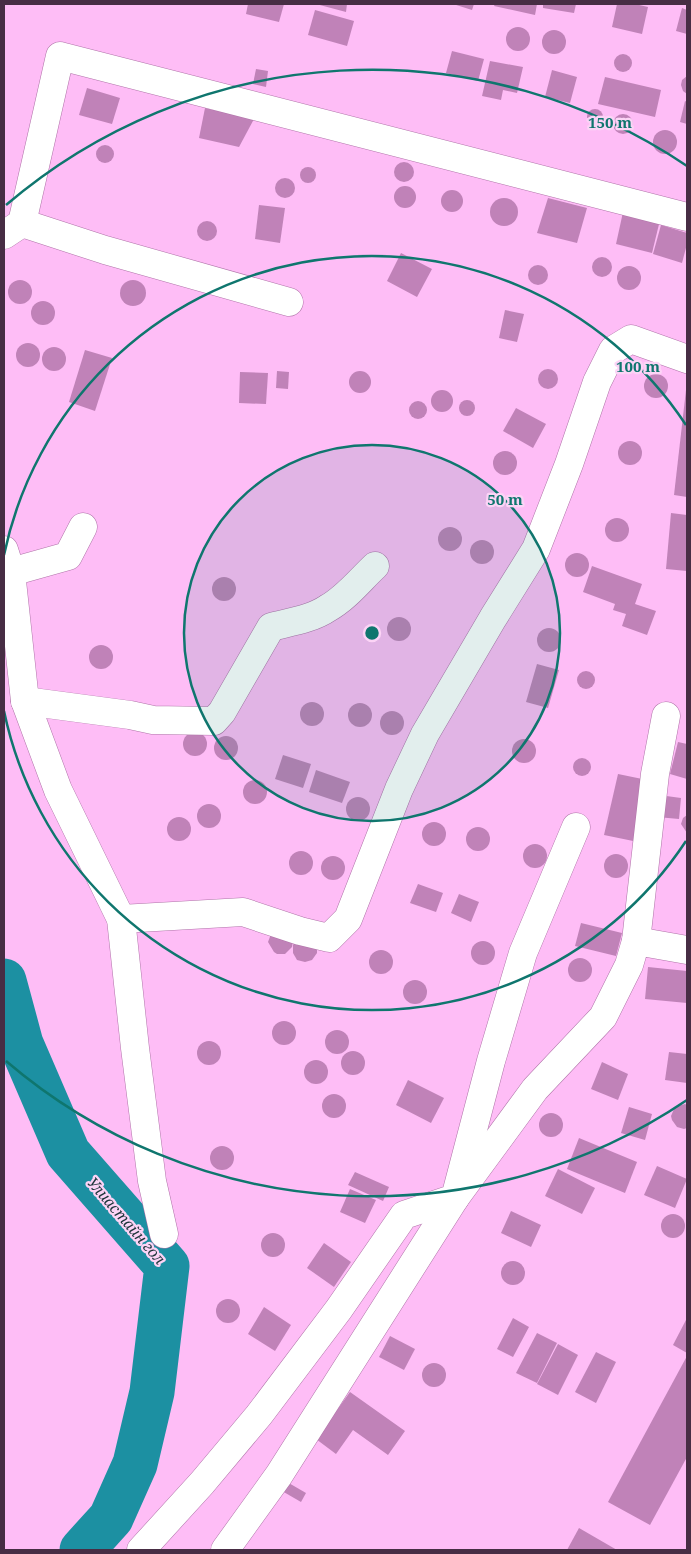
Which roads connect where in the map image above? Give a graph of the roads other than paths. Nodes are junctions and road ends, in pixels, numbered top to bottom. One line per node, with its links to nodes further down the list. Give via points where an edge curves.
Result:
1 (687, 217): 2 (street, via 60,56)
2 (13, 229): 3 (street, via 105,250)
3 (289, 302)
4 (687, 359): 11 (street, via 631,339 613,350 597,382 536,549 425,734 399,789 348,919 328,938 243,912)
5 (83, 527): 6 (street, via 68,556)
6 (7, 561): 8 (street)
7 (375, 566): 8 (street, via 327,609 271,627 214,721 154,720)
8 (25, 701): 11 (street, via 58,790)
9 (666, 716): 12 (street, via 655,774)
10 (576, 827): 14 (street, via 523,953)
11 (121, 919): 15 (street, via 152,1181)
12 (636, 941): 13 (street); 14 (street, via 629,965 603,1016 535,1089)
13 (687, 950)
14 (455, 1198): 16 (street, via 404,1215 259,1415); 17 (street, via 279,1475)
15 (164, 1234)
16 (141, 1550)
17 (224, 1550)

